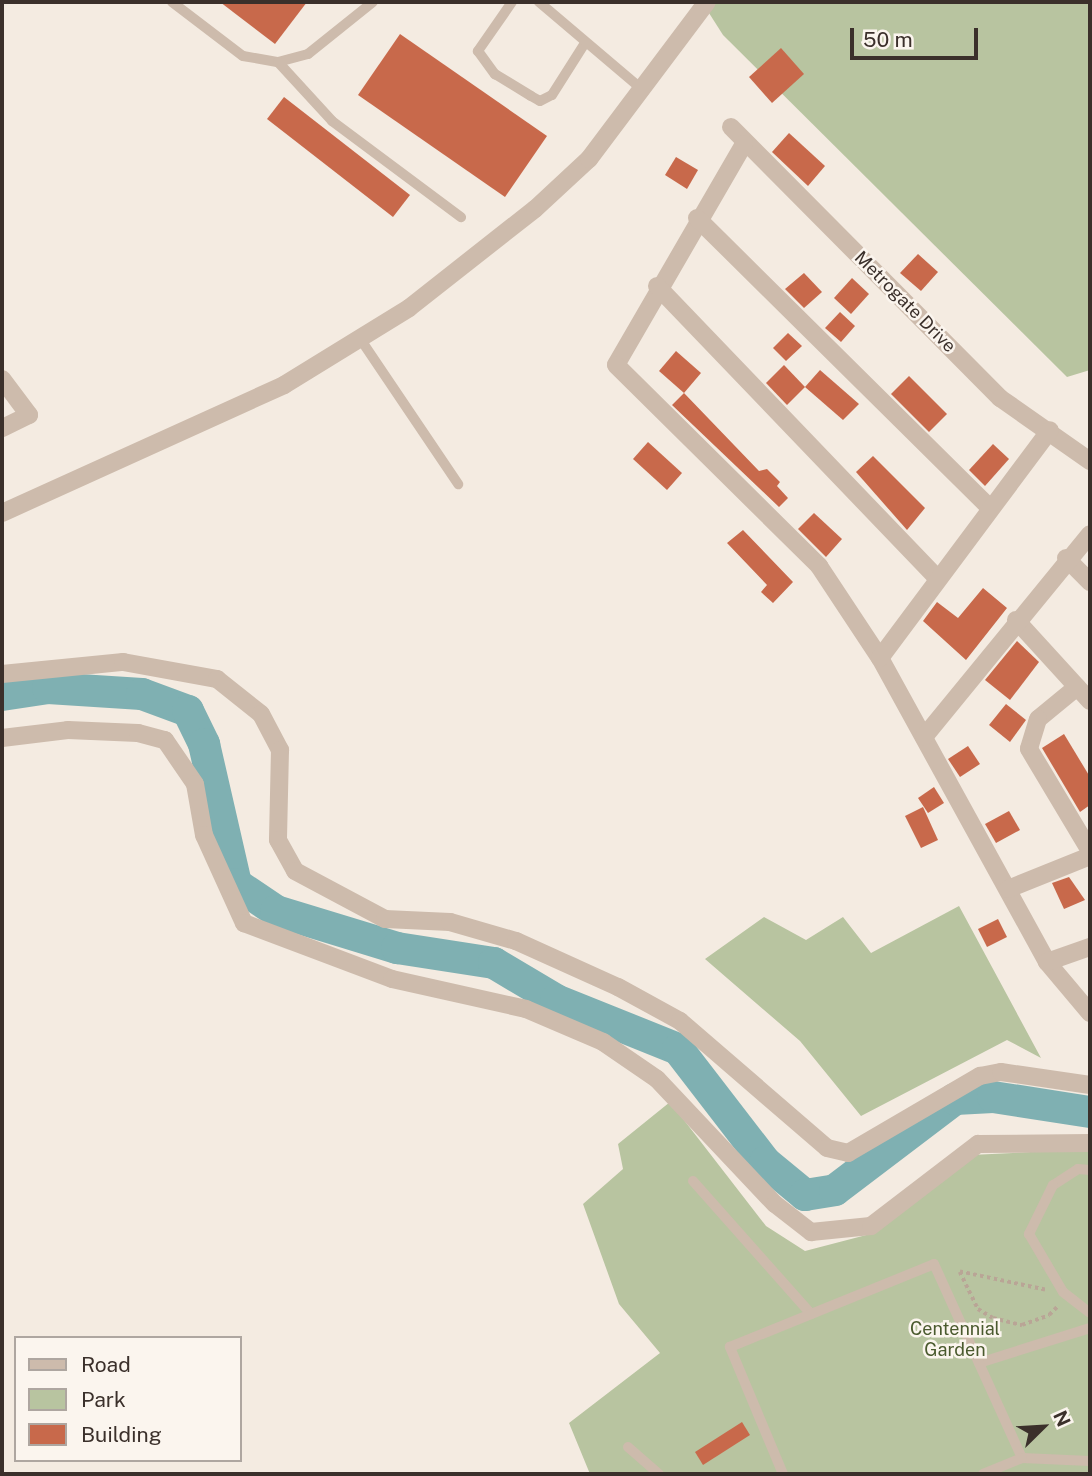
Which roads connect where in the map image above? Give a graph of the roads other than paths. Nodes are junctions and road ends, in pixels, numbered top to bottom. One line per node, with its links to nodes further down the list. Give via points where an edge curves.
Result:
1 (172, 2): 7 (lane, via 243,56)
2 (373, 2): 7 (lane, via 307,54)
3 (538, 2): 6 (lane)
4 (707, 2): 8 (street)
5 (507, 3): 6 (lane, via 478,51 495,74 540,101 552,95)
6 (585, 43): 8 (lane)
7 (278, 62): 11 (lane, via 332,121)
8 (644, 91): 14 (street, via 589,159 535,209)
9 (731, 127): 10 (street, Metrogate Drive)
10 (744, 144): 12 (street); 17 (street, Metrogate Drive, via 1000,398)
11 (461, 217)
12 (696, 218): 13 (street); 20 (street)
13 (657, 286): 24 (street); 27 (street, via 615,365 819,566)
14 (361, 340): 19 (lane); 21 (street, via 284,385)
15 (2, 379): 16 (street, via 29,415)
16 (2, 428)
17 (1050, 430): 18 (street, Metrogate Drive); 20 (street)
18 (1090, 461)
19 (458, 484)
20 (989, 507): 24 (street)
21 (2, 513)
22 (1090, 534): 23 (street)
23 (1066, 558): 25 (street); 26 (street)
24 (937, 578): 27 (street)
25 (1090, 582)
26 (1016, 620): 29 (street); 31 (street)
27 (880, 658): 31 (street)
28 (2, 674): 38 (street, via 123,662 217,679 261,714 280,750 278,840 295,871 385,919 450,922 516,941 618,987 680,1021 827,1148 848,1153 980,1076 1001,1072)
29 (1077, 687): 30 (street); 33 (street, via 1038,719 1029,749)
30 (1090, 701)
31 (924, 737): 34 (street)
32 (2, 738): 39 (street, via 68,730 138,733 165,740 195,783 204,835 244,923 392,979 526,1009 603,1042 657,1079 775,1204 811,1232 871,1226 978,1144)
33 (1090, 854): 34 (street)
34 (1008, 889): 36 (street)
35 (1090, 947): 36 (street)
36 (1047, 962): 37 (street)
37 (1090, 1013)
38 (1090, 1085)
39 (1090, 1143)
40 (1090, 1170): 42 (lane, via 1077,1168 1053,1185 1029,1234 1065,1294)
41 (692, 1181): 43 (lane)
42 (1090, 1313)
43 (811, 1314): 45 (lane, via 934,1264); 50 (lane, via 730,1347)
44 (1090, 1328): 45 (lane)
45 (979, 1363): 47 (lane)
46 (628, 1447): 49 (lane)
47 (1022, 1458): 48 (lane); 51 (lane)
48 (1090, 1461)
49 (659, 1474)
50 (783, 1474)
51 (983, 1474)

